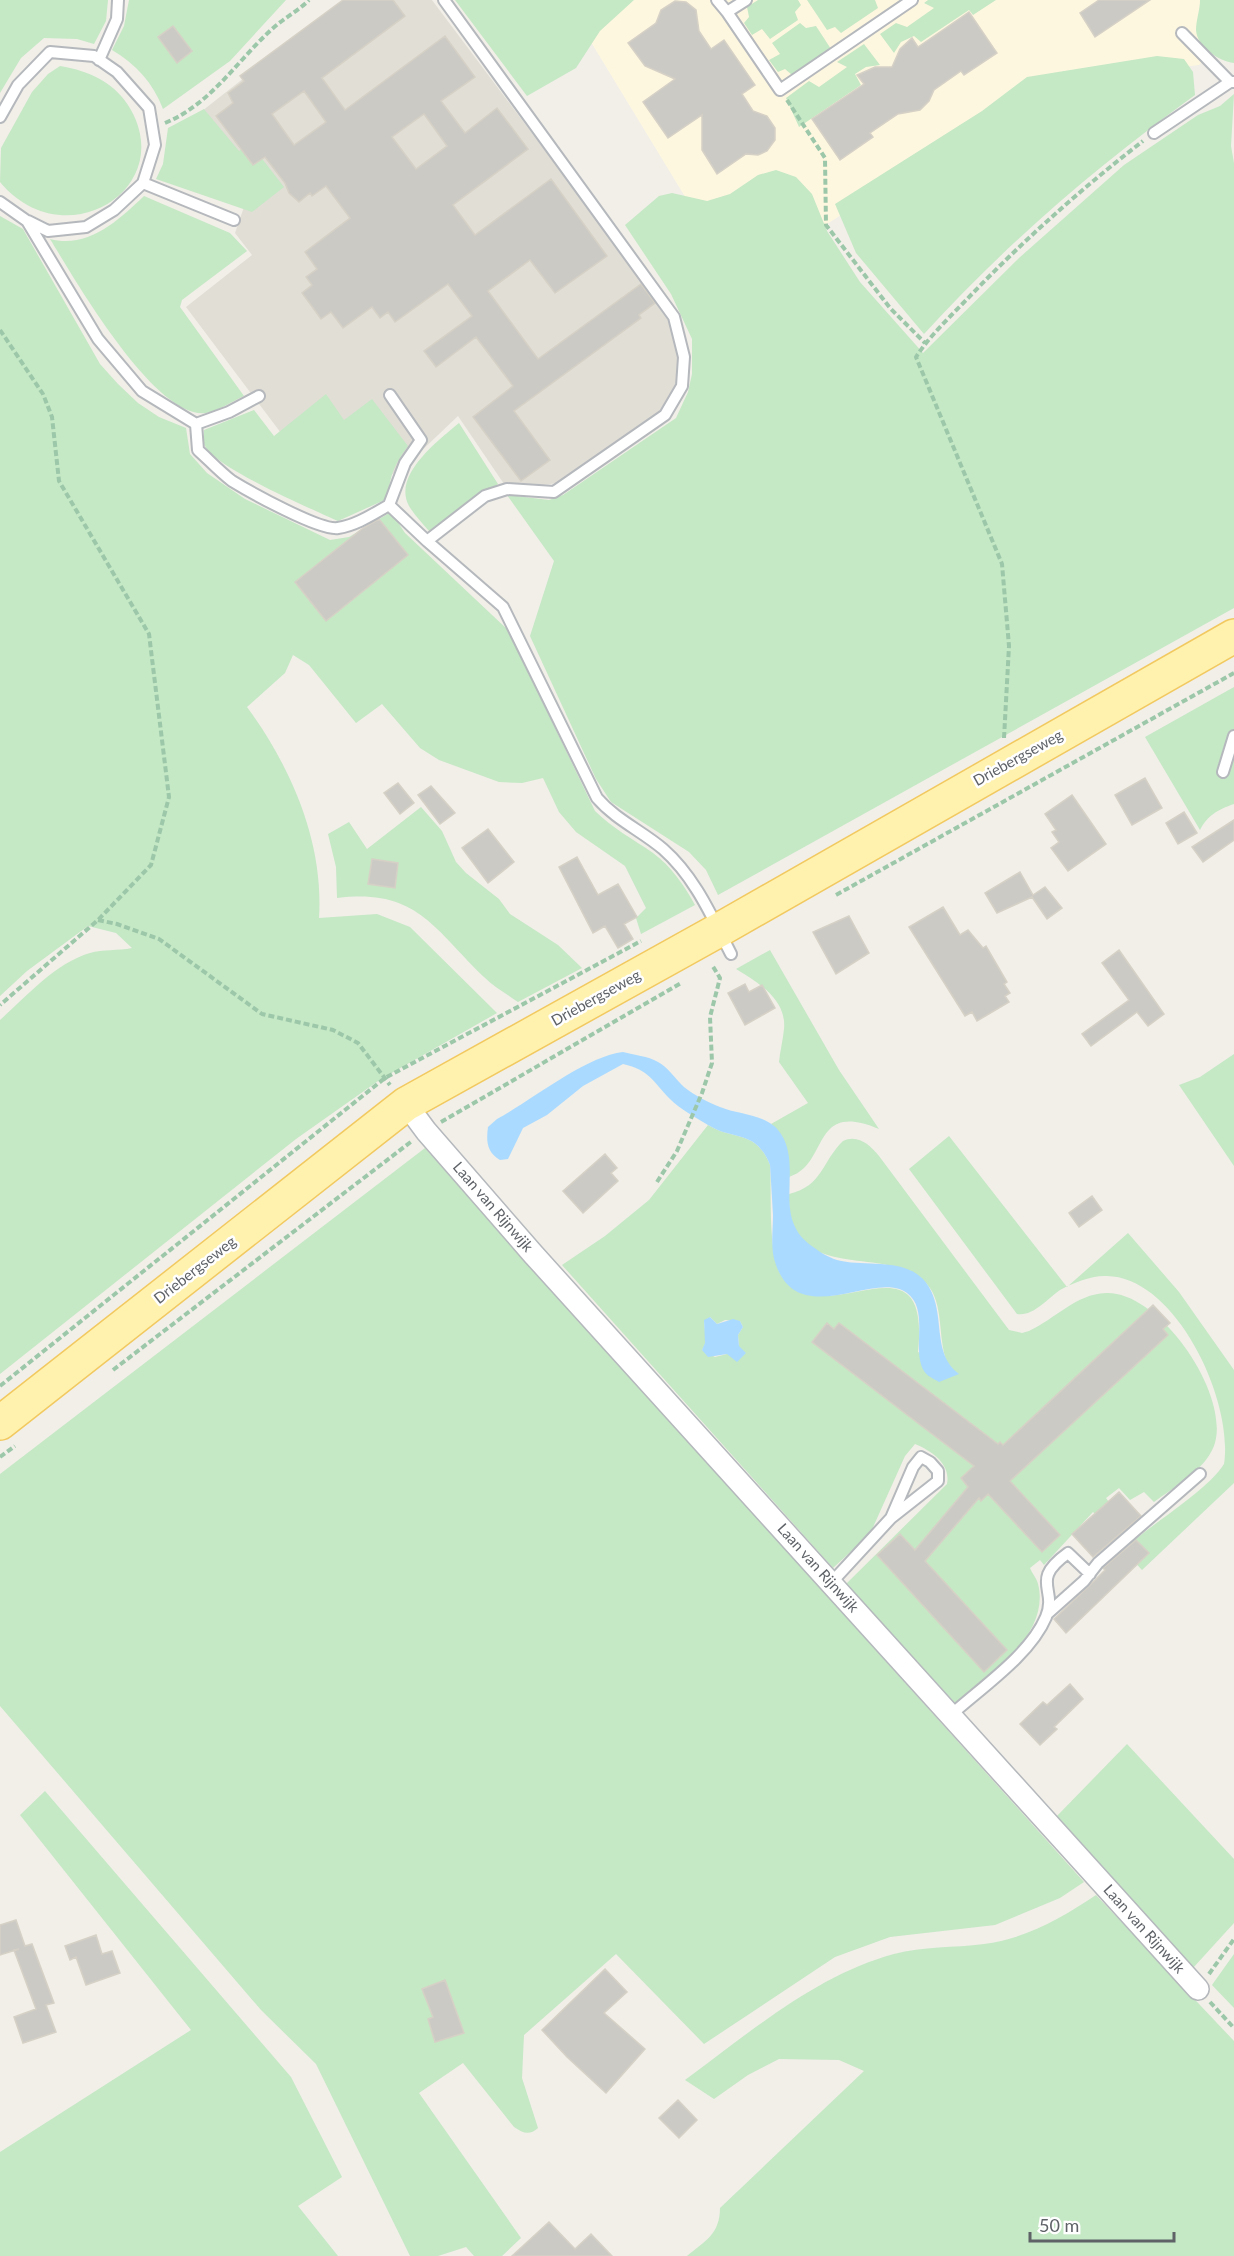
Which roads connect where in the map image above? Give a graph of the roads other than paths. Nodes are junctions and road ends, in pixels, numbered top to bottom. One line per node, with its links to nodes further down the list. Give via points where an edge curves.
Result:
1 (118, 0): 8 (lane, via 117,19)
2 (444, 0): 20 (lane, via 674,317 684,357 682,386 665,415 554,492 507,489 485,495)
3 (717, 0): 6 (lane)
4 (746, 0): 6 (lane)
5 (912, 0): 6 (lane, via 780,90)
6 (728, 12)
7 (1182, 33): 9 (lane)
8 (99, 60): 10 (lane, via 94,56 50,52 18,85); 12 (lane, via 117,72 150,108 155,145)
9 (1232, 82): 11 (lane)
10 (0, 117)
11 (1154, 133)
12 (143, 183): 14 (lane); 15 (lane, via 114,210 86,227 48,231)
13 (0, 202): 15 (lane)
14 (234, 220)
15 (27, 221): 18 (lane, via 98,339 142,392)
16 (390, 395): 19 (lane, via 421,440 405,463)
17 (259, 396): 18 (lane)
18 (196, 424): 19 (lane, via 198,450 231,480 308,520 335,529 358,523)
19 (389, 505): 20 (lane)
20 (426, 541): 24 (lane, via 503,606 597,798 610,813 663,848 684,870)
21 (1234, 636): 24 (main road, Driebergseweg)
22 (1234, 736): 23 (lane)
23 (1223, 772)
24 (725, 942): 25 (main road, Driebergseweg)
25 (406, 1104): 26 (main road, Driebergseweg); 30 (street, Laan van Rijnwijk)
26 (10, 1433)
27 (1200, 1474): 29 (lane)
28 (891, 1518): 28 (lane, via 913,1467 921,1457 930,1462 938,1471 938,1481); 30 (lane)
29 (1090, 1574): 31 (lane); 31 (lane, via 1068,1552 1052,1564 1046,1579)
30 (831, 1583): 32 (street, Laan van Rijnwijk)
31 (1047, 1614): 32 (lane, via 1033,1641)
32 (951, 1715): 33 (street, Laan van Rijnwijk)
33 (1198, 1989)

